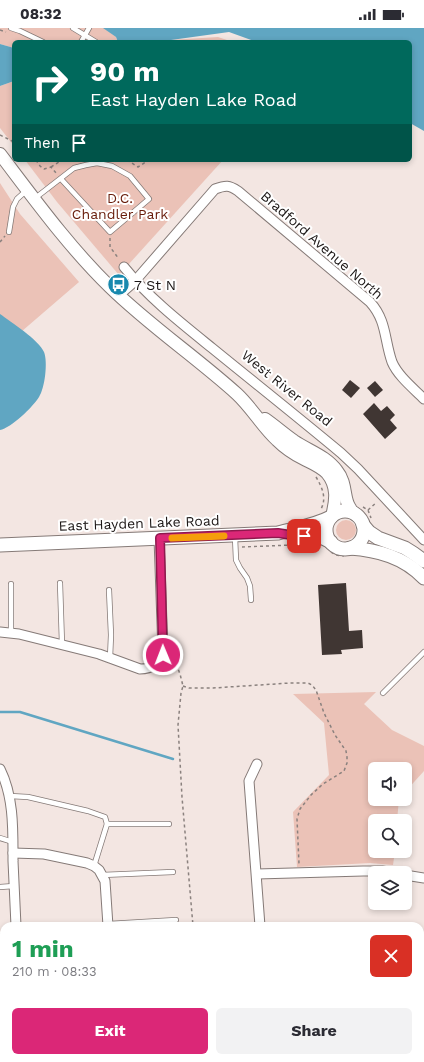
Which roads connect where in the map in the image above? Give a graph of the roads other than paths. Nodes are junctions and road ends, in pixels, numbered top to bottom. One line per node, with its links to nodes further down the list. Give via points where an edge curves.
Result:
1 (11, 28): 5 (lane)
2 (73, 28): 4 (lane)
3 (89, 28): 4 (lane)
4 (85, 35): 6 (lane); 7 (lane)
5 (39, 40)
6 (82, 40)
7 (93, 40)
8 (0, 154): 10 (street)
9 (61, 179): 9 (lane, via 110,232 149,199 130,176 112,166 97,163 74,168); 10 (lane)
10 (30, 195): 11 (lane, via 17,199 13,207); 14 (street, via 83,259)
11 (9, 232)
12 (124, 268): 13 (street, West River Road)
13 (135, 281): 14 (street); 15 (street, Bradford Avenue North, via 215,189 231,186 370,302 382,319 393,363); 22 (street, West River Road, via 192,332 341,453)
14 (119, 295): 16 (street, via 223,382)
15 (424, 399)
16 (254, 412): 17 (street, via 294,441 324,457 342,477 350,508); 18 (street, via 266,429 282,444 322,469 331,479 336,493)
17 (364, 515): 18 (main road, via 342,512); 25 (main road, via 361,539); 26 (main road, via 369,532 404,548)
18 (332, 517): 19 (main road, East Hayden Lake Road, via 310,526); 23 (main road, via 326,527)
19 (278, 533): 20 (main road, East Hayden Lake Road); 23 (main road, East Hayden Lake Road, via 319,536)
20 (235, 535): 21 (main road, East Hayden Lake Road); 31 (lane, via 236,560 247,578)
21 (160, 538): 24 (main road, East Hayden Lake Road); 36 (street, via 163,655 156,664 146,669)
22 (424, 540)
23 (330, 542): 25 (main road, via 339,548)
24 (0, 545)
25 (350, 548): 27 (main road, via 373,550 395,558 409,565)
26 (424, 561)
27 (424, 578)
28 (60, 583): 34 (lane)
29 (11, 584): 33 (lane)
30 (109, 590): 36 (lane)
31 (251, 600)
32 (0, 632): 33 (street)
33 (12, 633): 34 (street)
34 (62, 644): 36 (street)
35 (424, 652): 37 (lane)
36 (110, 658)
37 (384, 693)
38 (258, 764): 49 (street, via 249,781)
39 (0, 769): 40 (street)
40 (6, 790): 41 (lane, via 88,811 105,817); 44 (street)
41 (107, 824): 42 (lane); 46 (lane)
42 (169, 824)
43 (0, 838): 44 (lane)
44 (13, 842): 45 (street)
45 (13, 853): 46 (street, via 44,854); 53 (street)
46 (94, 866): 50 (street)
47 (368, 871): 49 (street)
48 (172, 872): 50 (lane)
49 (257, 874): 59 (street)
50 (102, 875): 57 (street, via 105,880)
51 (412, 876): 52 (street)
52 (424, 878)
53 (14, 886): 54 (lane); 56 (street)
54 (0, 887)
55 (176, 920): 58 (lane)
56 (16, 922)
57 (108, 922)
58 (149, 922)
59 (260, 922)

